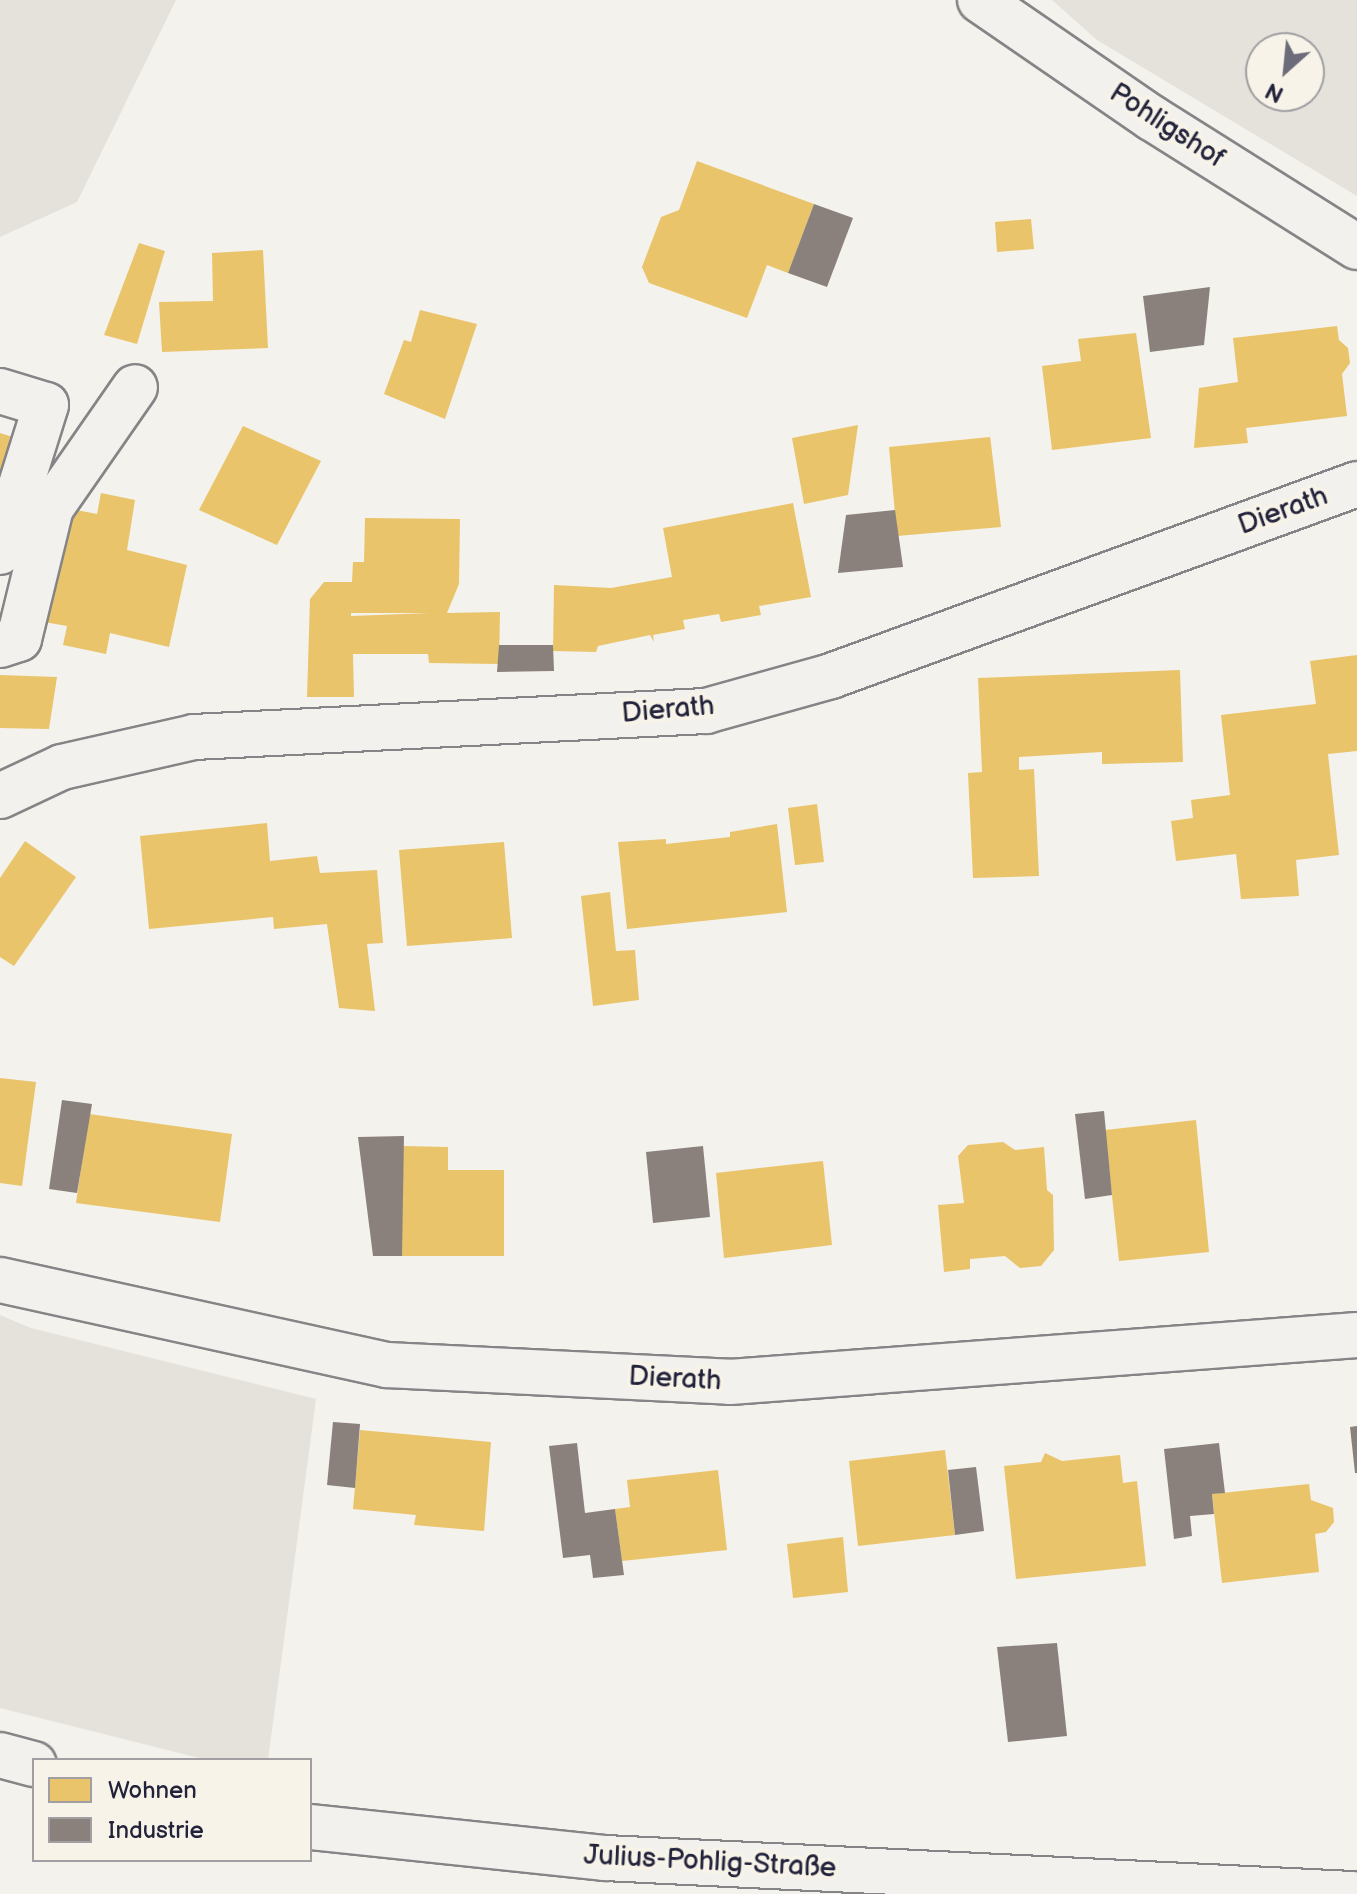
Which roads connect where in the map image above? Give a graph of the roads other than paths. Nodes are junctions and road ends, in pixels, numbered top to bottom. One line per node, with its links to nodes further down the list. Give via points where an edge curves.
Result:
1 (980, 0): 2 (street, Pohligshof, via 1152,118)
2 (1357, 247)
3 (135, 387): 7 (street, via 51,508 19,639)
4 (0, 391): 6 (street, via 46,405)
5 (1357, 484): 8 (street, Dierath, via 831,676 706,711 194,737 62,767)
6 (0, 552)
7 (0, 645)
8 (0, 796)
9 (0, 1280): 10 (street, Dierath, via 387,1365 730,1382)
10 (1357, 1335)
11 (0, 1755): 12 (street)
12 (32, 1763)
13 (312, 1827): 14 (street, Julius-Pohlig-Straße, via 605,1858)
14 (1352, 1894)

